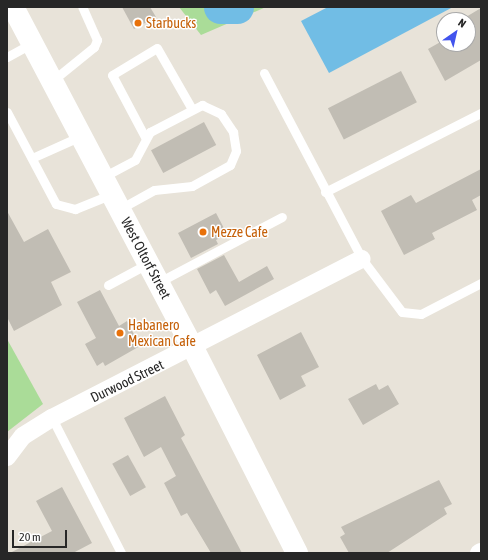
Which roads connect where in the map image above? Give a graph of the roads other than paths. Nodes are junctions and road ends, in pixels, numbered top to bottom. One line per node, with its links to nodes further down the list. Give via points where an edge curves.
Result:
1 (13, 7): 3 (main road, West Oltorf Street)
2 (82, 7): 6 (lane, via 96,44)
3 (32, 43): 4 (lane); 6 (main road, West Oltorf Street)
4 (7, 57)
5 (264, 73): 13 (lane)
6 (52, 81): 10 (main road, West Oltorf Street)
7 (192, 109): 11 (lane); 11 (lane, via 157,48 112,75); 14 (lane, via 202,105 211,108 227,122 236,150 230,165 192,186)
8 (7, 112): 12 (lane)
9 (481, 113): 13 (lane)
10 (81, 136): 12 (lane); 14 (main road, West Oltorf Street)
11 (146, 137): 14 (lane, via 135,160)
12 (32, 158): 14 (lane, via 56,204 75,209)
13 (325, 192): 16 (lane)
14 (112, 193): 17 (main road, West Oltorf Street)
15 (282, 217): 18 (lane)
16 (362, 259): 19 (lane, via 402,312 414,316); 21 (street, Durwood Street)
17 (149, 263): 18 (main road, West Oltorf Street); 20 (lane)
18 (159, 282): 21 (main road, West Oltorf Street)
19 (481, 284)
20 (108, 285)
21 (193, 348): 22 (street, Durwood Street); 25 (main road, West Oltorf Street)
22 (52, 418): 23 (street, Durwood Street, via 23,436); 24 (lane)
23 (7, 457)
24 (121, 553)
25 (297, 553)

